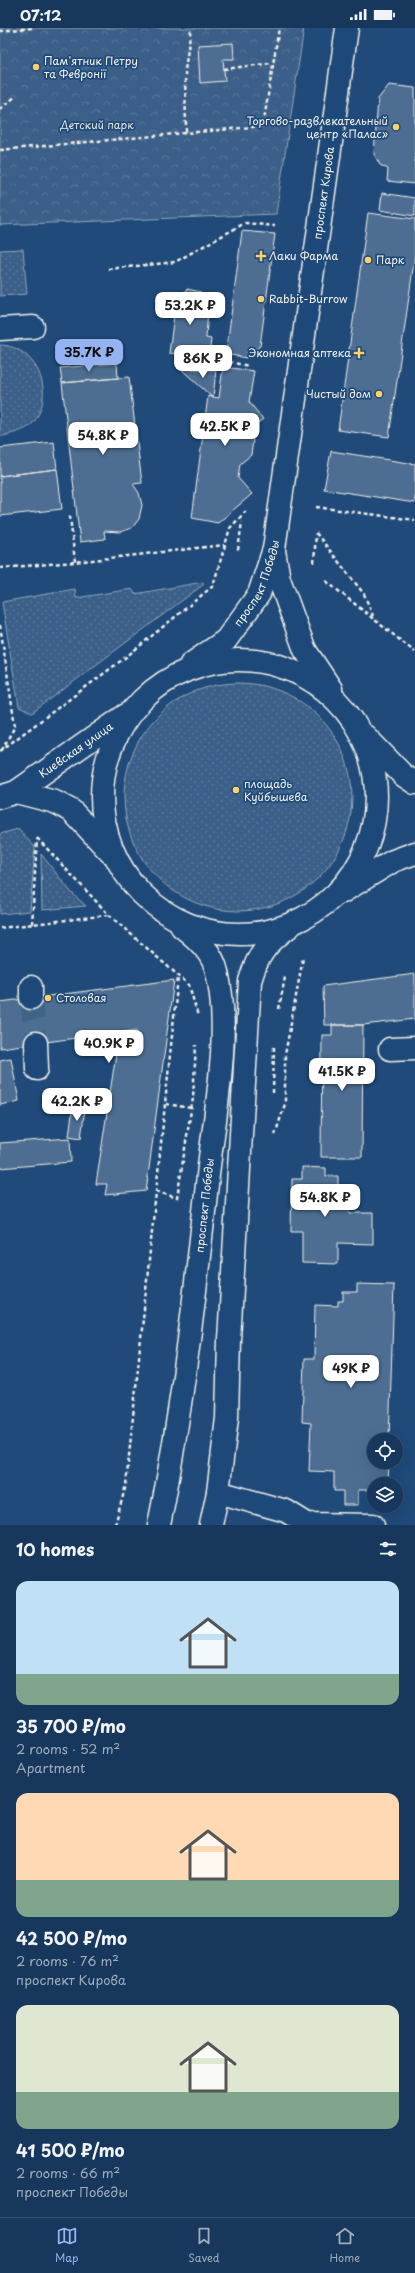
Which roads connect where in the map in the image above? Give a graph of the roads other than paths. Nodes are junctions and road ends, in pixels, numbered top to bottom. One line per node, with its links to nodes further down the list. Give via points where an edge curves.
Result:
1 (347, 28): 4 (main road, проспект Кирова)
2 (33, 327): 3 (main road)
3 (0, 329)
4 (274, 549): 5 (main road, проспект Победы, via 259,594 226,640); 7 (main road, проспект Победы, via 279,579 305,650)
5 (153, 689): 6 (main road); 7 (main road, via 177,675 207,664 238,660 269,663 299,674 326,690)
6 (136, 707): 9 (main road, Киевская улица, via 94,739); 11 (main road, via 118,733 107,763 102,794 105,826)
7 (354, 723): 8 (main road, via 403,775); 12 (main road, via 368,751 374,777 374,812 370,838 347,880)
8 (415, 783)
9 (8, 795): 11 (main road, Киевская улица, via 55,802 72,811)
10 (415, 853): 12 (main road, via 393,861)
11 (114, 858): 13 (main road, via 142,895)
12 (329, 900): 14 (main road)
13 (159, 910): 14 (main road, via 197,930 217,934 259,932); 20 (main road, проспект Победы, via 192,934 210,954 217,972 221,997 222,1053 189,1345)
14 (300, 919): 19 (main road, via 272,939 262,950 255,962 250,981 227,1418)
15 (36, 1043): 18 (main road)
16 (390, 1048): 17 (main road)
17 (415, 1048)
18 (37, 1068)
19 (218, 1492): 21 (main road); 22 (main road, via 286,1511 307,1524)
20 (159, 1525)
21 (210, 1525)
22 (373, 1525)

